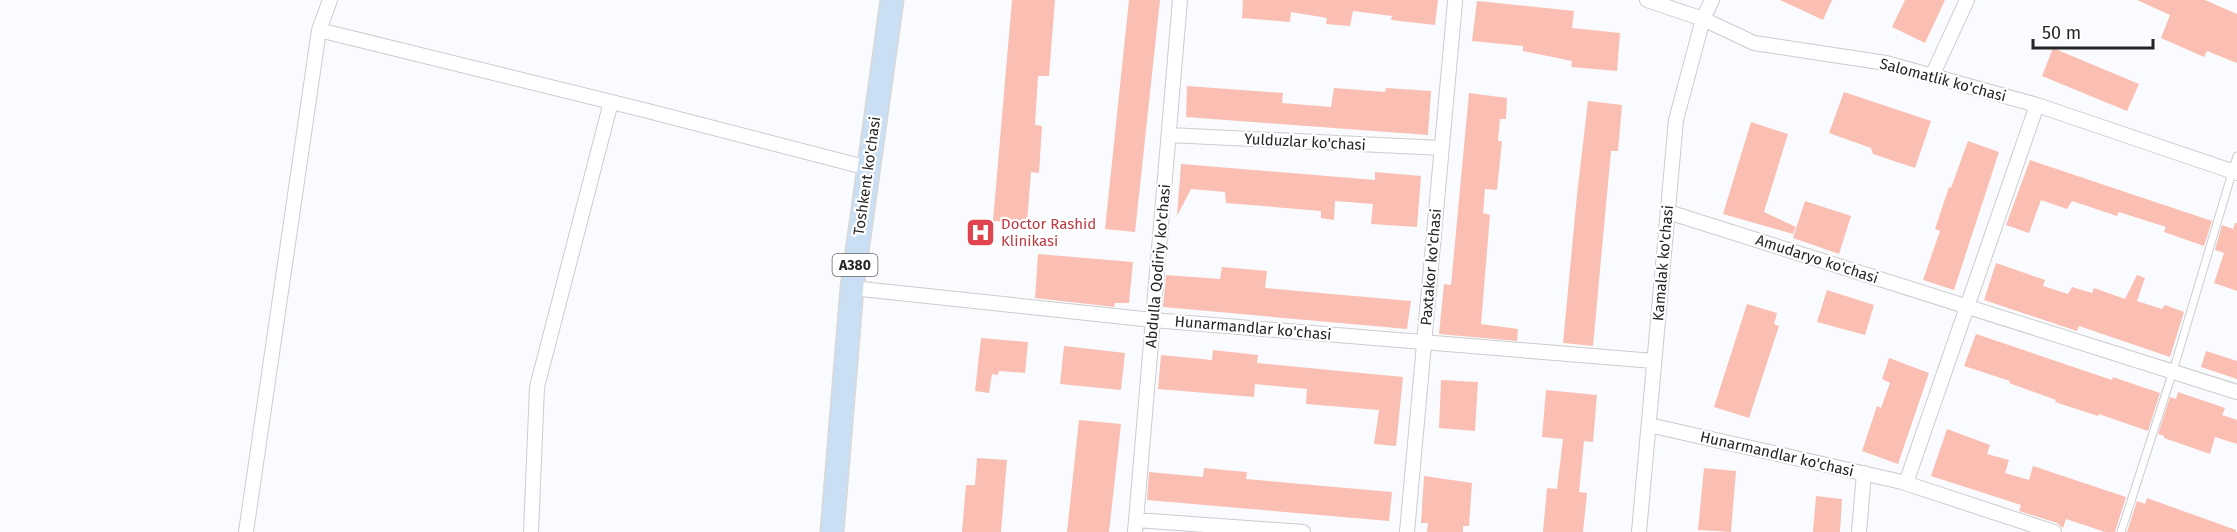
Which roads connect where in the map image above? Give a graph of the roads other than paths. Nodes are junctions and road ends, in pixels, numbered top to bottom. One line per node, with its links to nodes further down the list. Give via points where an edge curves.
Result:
1 (330, 0): 9 (street)
2 (892, 0): 16 (highway, Toshkent ko'chasi / A380)
3 (1180, 0): 13 (street, Abdulla Qodiriy ko'chasi)
4 (1647, 0): 8 (street, Salomatlik ko'chasi)
5 (1712, 0): 8 (street, Kamalak ko'chasi)
6 (1966, 0): 10 (street)
7 (1455, 2): 14 (street, Paxtakor ko'chasi)
8 (1703, 20): 10 (street, Salomatlik ko'chasi, via 1754,42 1886,63); 18 (street, Kamalak ko'chasi, via 1676,120)
9 (319, 30): 11 (street); 30 (street)
10 (1932, 76): 12 (street, Salomatlik ko'chasi)
11 (611, 102): 16 (street); 31 (street, via 537,387)
12 (2037, 105): 17 (street, Salomatlik ko'chasi); 20 (street)
13 (1168, 135): 14 (street, Yulduzlar ko'chasi); 21 (street, Abdulla Qodiriy ko'chasi)
14 (1442, 148): 22 (street, Paxtakor ko'chasi)
15 (2237, 156): 17 (lane)
16 (868, 168): 19 (highway, Toshkent ko'chasi / A380)
17 (2234, 172): 24 (lane)
18 (1668, 212): 20 (street, Amudaryo ko'chasi); 23 (street, Kamalak ko'chasi)
19 (852, 288): 21 (street, Hunarmandlar ko'chasi); 32 (highway, Toshkent ko'chasi / A380)
20 (1966, 306): 24 (street, Amudaryo ko'chasi); 28 (street)
21 (1153, 320): 22 (street, Hunarmandlar ko'chasi); 29 (street, Abdulla Qodiriy ko'chasi)
22 (1425, 342): 23 (street, Hunarmandlar ko'chasi); 34 (street, Paxtakor ko'chasi)
23 (1654, 361): 26 (street, Kamalak ko'chasi)
24 (2173, 371): 25 (street, Amudaryo ko'chasi); 38 (lane)
25 (2237, 392)
26 (1649, 425): 27 (street, Hunarmandlar ko'chasi); 35 (street, Kamalak ko'chasi)
27 (1864, 473): 28 (street, Hunarmandlar ko'chasi); 36 (street)
28 (1906, 483): 37 (street, Hunarmandlar ko'chasi)
29 (1136, 526): 33 (street)
30 (246, 532)
31 (531, 532)
32 (832, 532)
33 (1303, 532)
34 (1407, 532)
35 (1639, 532)
36 (1859, 532)
37 (2054, 532)
38 (2121, 532)

